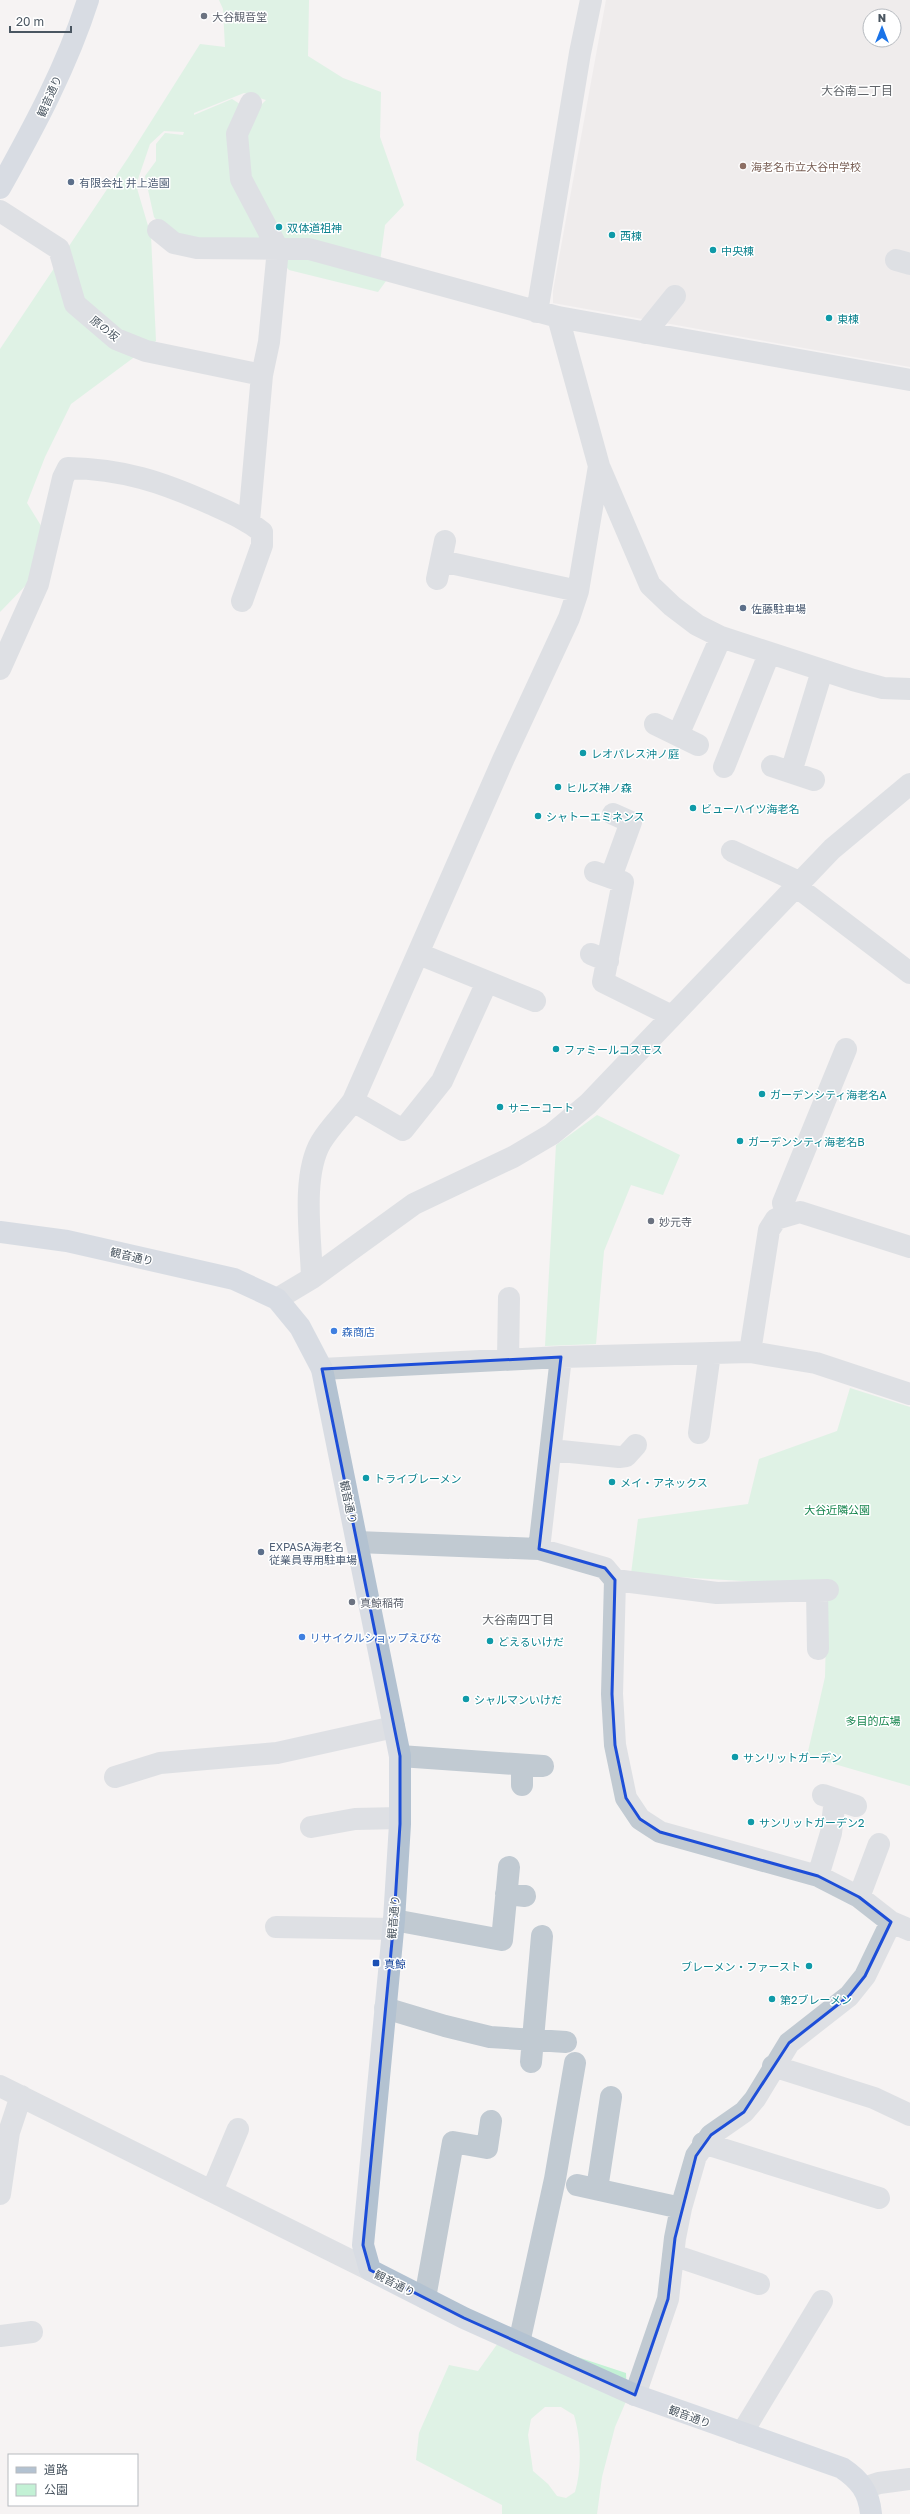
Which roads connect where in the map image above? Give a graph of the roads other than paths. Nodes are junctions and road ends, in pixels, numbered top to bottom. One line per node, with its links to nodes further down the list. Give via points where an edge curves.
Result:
1 (88, 0): 4 (main road, 観音通り, via 42,113)
2 (591, 0): 9 (street, via 580,52)
3 (251, 103): 7 (street, via 237,134 241,179)
4 (0, 188)
5 (0, 211): 11 (street, 原の坂, via 59,249 75,304 116,339 146,351)
6 (158, 230): 7 (street, via 174,242 196,248)
7 (278, 249): 9 (street, via 309,249); 11 (street, via 269,342)
8 (675, 296): 10 (street)
9 (548, 315): 10 (street); 13 (street)
10 (645, 333): 12 (street)
11 (262, 376): 14 (street)
12 (910, 380)
13 (599, 466): 16 (street); 18 (street, via 650,585 697,625)
14 (249, 521): 17 (street, via 262,532 262,545); 20 (street, via 167,484 126,473 68,468 63,478 38,584)
15 (441, 560): 16 (street)
16 (578, 591): 32 (street, via 560,638)
17 (242, 601)
18 (721, 637): 19 (street); 24 (street)
19 (769, 654): 21 (street); 26 (street)
20 (0, 669)
21 (822, 671): 22 (street, via 883,688); 27 (street, via 781,769)
22 (910, 689)
23 (655, 724): 24 (street)
24 (678, 735): 25 (street)
25 (698, 745)
26 (724, 767)
27 (814, 780)
28 (910, 784): 31 (street, via 832,849)
29 (613, 814): 36 (street, via 632,822 603,875 623,882 599,957 604,982)
30 (732, 851): 31 (street)
31 (799, 885): 33 (street); 36 (street)
32 (418, 954): 34 (street); 38 (street)
33 (905, 962)
34 (487, 982): 35 (street); 38 (street, via 442,1081 403,1130)
35 (535, 1001)
36 (672, 1016): 42 (street, via 588,1104 552,1134 513,1157 414,1204)
37 (846, 1049): 39 (street, via 783,1203)
38 (353, 1101): 42 (street, via 320,1143 312,1168)
39 (787, 1214): 41 (street, via 800,1212); 45 (street, via 776,1219 769,1230)
40 (0, 1232): 44 (main road, 観音通り, via 67,1241 234,1279)
41 (910, 1247)
42 (312, 1278): 44 (street)
43 (509, 1298): 48 (street)
44 (277, 1299): 49 (main road, 観音通り, via 300,1327)
45 (750, 1352): 46 (street); 50 (street, via 816,1363)
46 (710, 1353): 47 (street); 51 (street)
47 (561, 1357): 48 (street); 53 (street)
48 (508, 1360): 49 (street)
49 (322, 1369): 54 (main road, 観音通り)
50 (910, 1394)
51 (698, 1433)
52 (636, 1446): 53 (street, via 626,1456 619,1457)
53 (551, 1450): 55 (street)
54 (357, 1542): 55 (street); 58 (main road, 観音通り)
55 (539, 1549): 56 (street, via 605,1568)
56 (615, 1580): 57 (street, via 717,1593 822,1590); 67 (street, via 612,1694 615,1745 626,1798 640,1819 660,1832)
57 (818, 1649)
58 (394, 1726): 59 (main road, 観音通り); 61 (street, via 277,1753 160,1763)
59 (400, 1756): 60 (street); 63 (main road, 観音通り)
60 (529, 1772)
61 (115, 1776)
62 (856, 1806): 67 (street, via 829,1797 831,1833)
63 (400, 1818): 64 (street, via 355,1819); 69 (main road, 観音通り)
64 (311, 1827)
65 (879, 1844): 68 (street)
66 (510, 1867): 69 (street, via 516,1895 502,1940)
67 (818, 1876): 68 (street)
68 (859, 1897): 70 (street)
69 (393, 1924): 71 (street); 73 (main road, 観音通り)
70 (901, 1926): 78 (street, via 849,1996 789,2043)
71 (276, 1927)
72 (542, 1936): 74 (street)
73 (385, 2008): 74 (street, via 490,2037); 91 (main road, 観音通り, via 363,2245)
74 (533, 2039): 75 (street); 76 (street)
75 (566, 2042)
76 (531, 2062)
77 (575, 2063): 97 (street, via 555,2179)
78 (773, 2066): 82 (street, via 874,2098); 85 (street, via 744,2112 711,2135)
79 (0, 2086): 80 (street)
80 (21, 2096): 86 (street); 87 (street, via 9,2132)
81 (611, 2097): 89 (street, via 587,2187)
82 (910, 2115)
83 (490, 2121): 93 (street, via 487,2148 453,2142)
84 (238, 2129): 86 (street)
85 (703, 2144): 88 (street); 89 (street, via 696,2156)
86 (212, 2191): 91 (street)
87 (0, 2194)
88 (878, 2198)
89 (681, 2208): 90 (street)
90 (673, 2255): 92 (street); 98 (street, via 668,2299)
91 (370, 2270): 93 (main road, 観音通り)
92 (759, 2284)
93 (425, 2298): 97 (main road, 観音通り)
94 (822, 2301): 99 (street)
95 (32, 2332): 96 (street)
96 (0, 2336)
97 (519, 2343): 98 (main road, 観音通り)
98 (635, 2395): 99 (main road, 観音通り)
99 (742, 2433): 101 (main road, 観音通り, via 842,2468 855,2476)
100 (909, 2480): 101 (street, via 879,2483)
101 (864, 2488): 102 (main road, 観音通り, via 870,2499)
102 (871, 2514)

